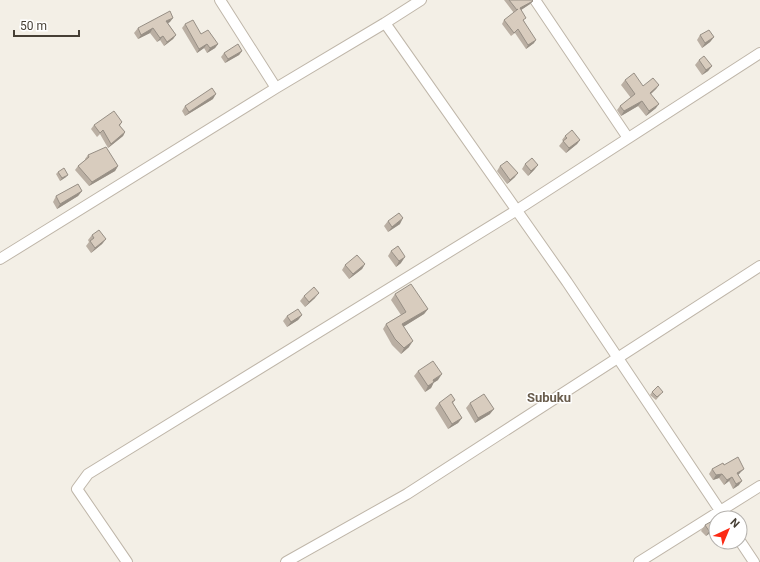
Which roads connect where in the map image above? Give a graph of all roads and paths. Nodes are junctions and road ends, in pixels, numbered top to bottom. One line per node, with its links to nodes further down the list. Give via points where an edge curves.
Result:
1 (220, 0): 6 (street)
2 (421, 0): 4 (street)
3 (535, 0): 7 (street)
4 (385, 23): 6 (street); 8 (street)
5 (760, 53): 7 (street)
6 (276, 88): 9 (street)
7 (628, 138): 8 (street)
8 (517, 210): 11 (street); 17 (street, via 88,474 77,489)
9 (0, 259)
10 (760, 266): 11 (street)
11 (618, 359): 13 (street); 18 (street, via 407,494)
12 (760, 486): 14 (street)
13 (719, 510)
14 (729, 510)
15 (708, 523): 19 (street)
16 (746, 550): 20 (street)
17 (127, 562)
18 (286, 562)
19 (639, 562)
20 (754, 562)

